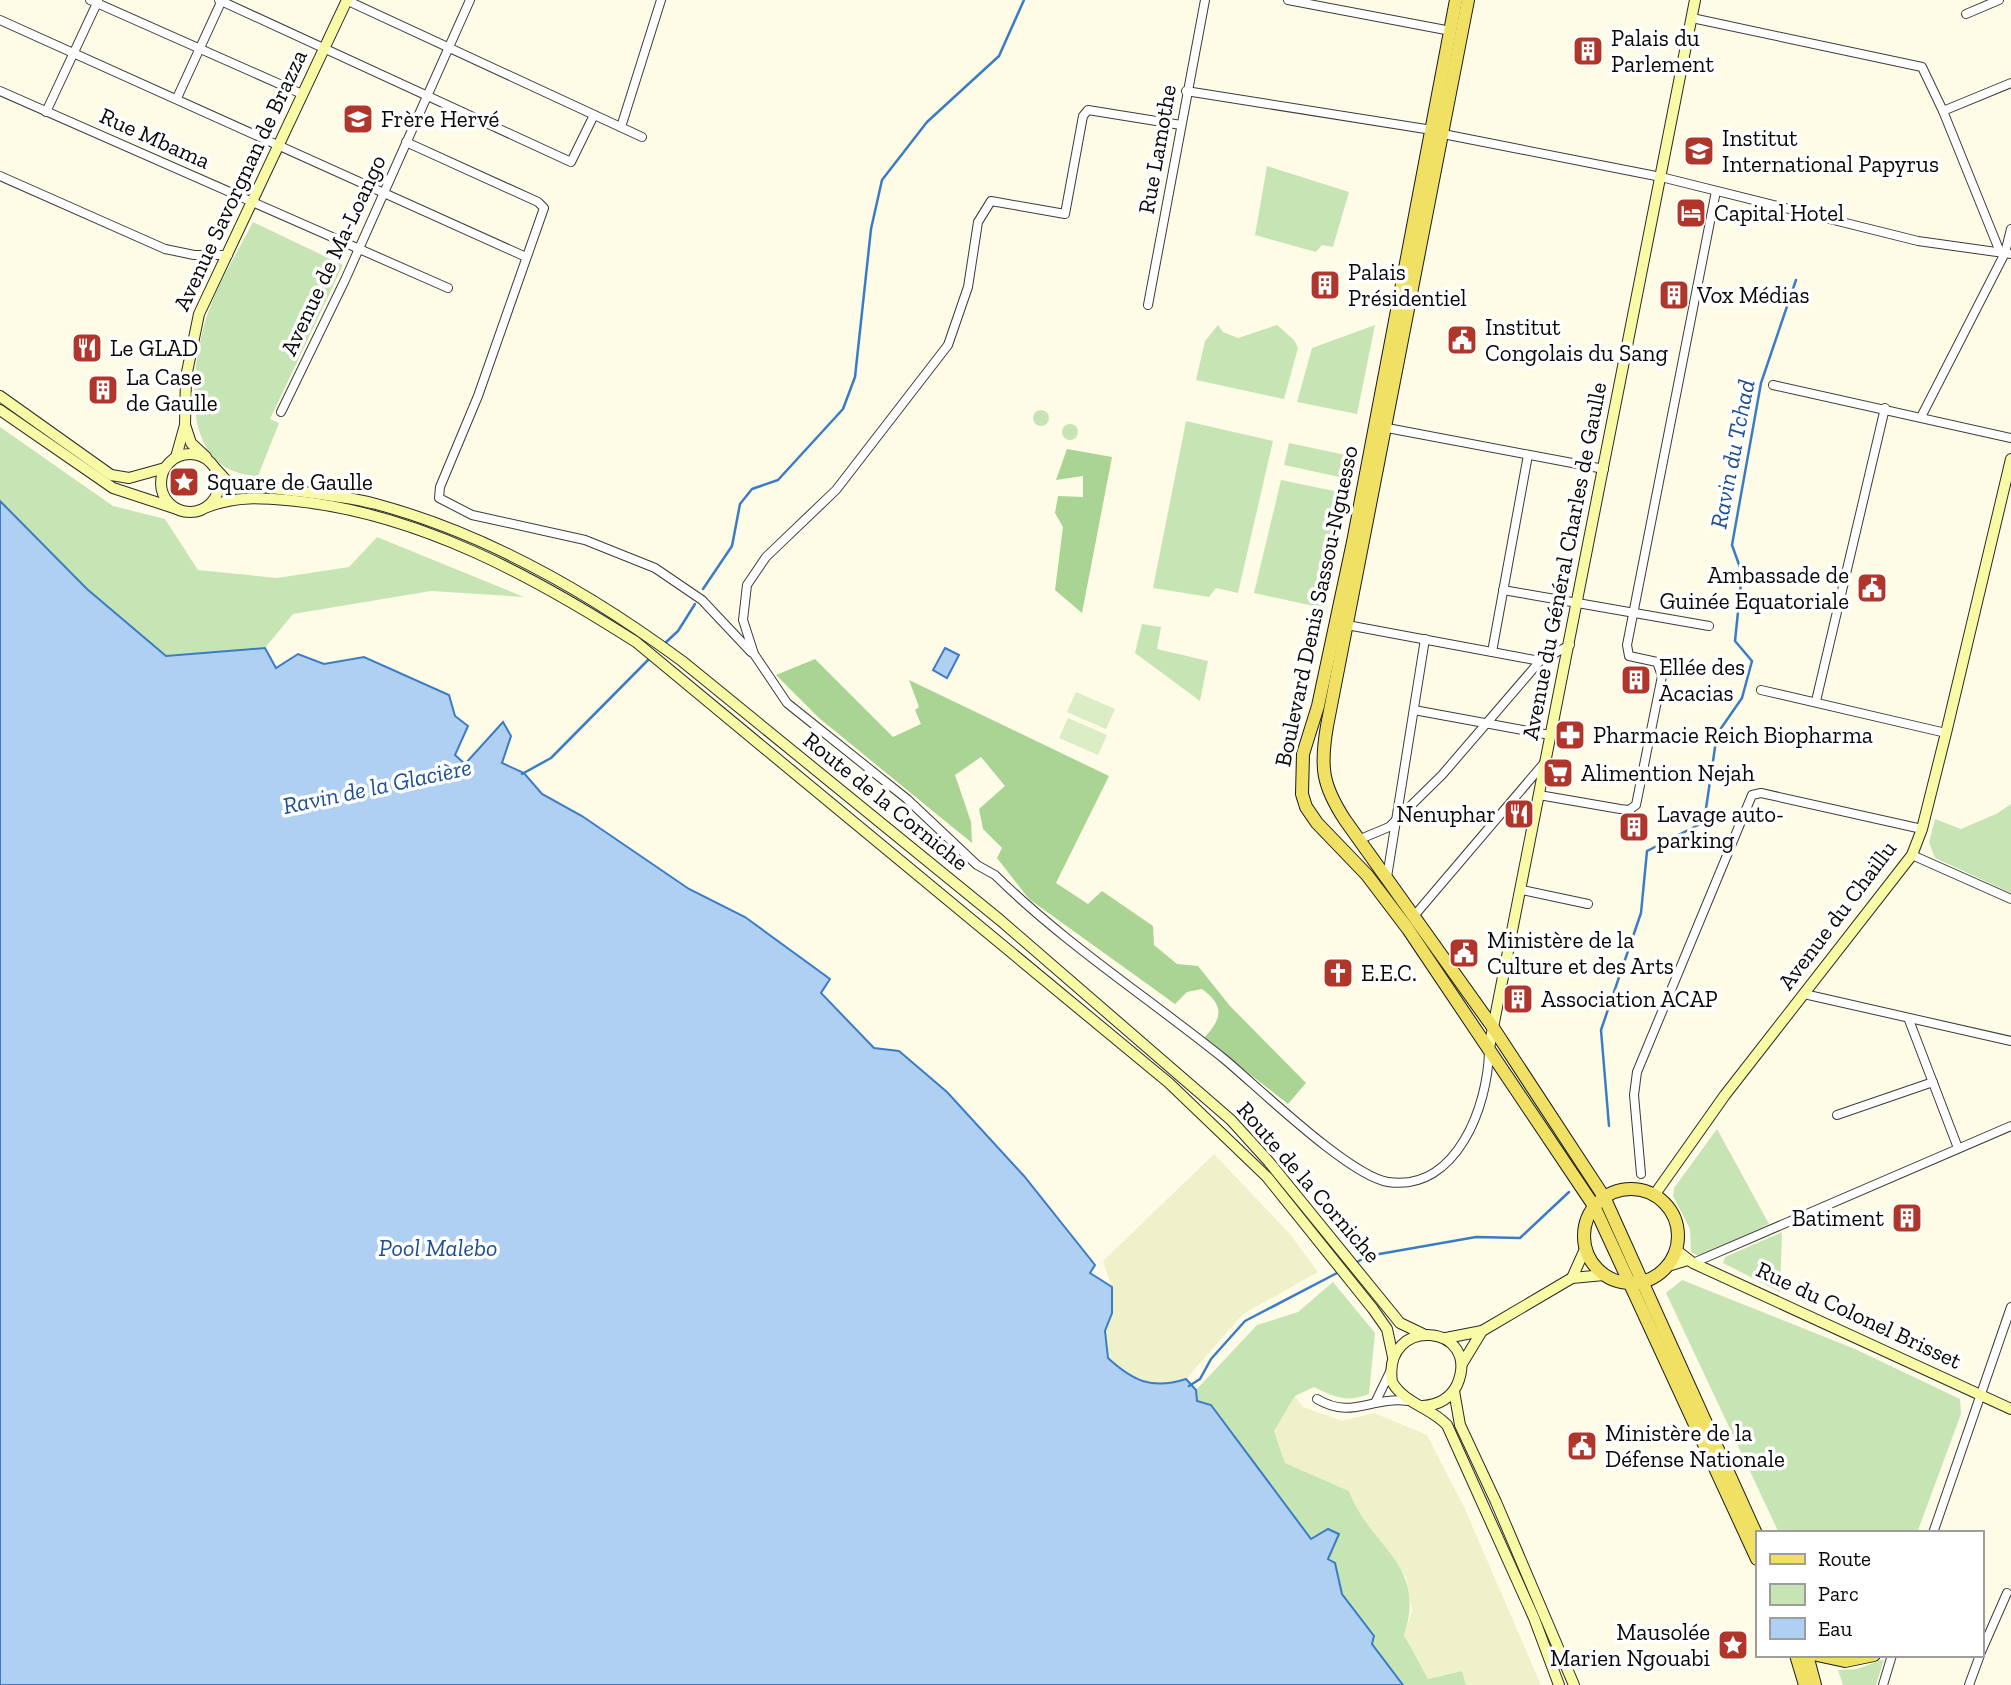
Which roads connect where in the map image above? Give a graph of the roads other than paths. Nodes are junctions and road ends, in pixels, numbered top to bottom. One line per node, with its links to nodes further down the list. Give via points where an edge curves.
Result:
1 (221, 0): 16 (street); 17 (street)
2 (347, 0): 16 (main road, Avenue Savorgnan de Brazza); 18 (street)
3 (470, 0): 18 (street, Avenue de Ma-Loango)
4 (662, 0): 30 (street)
5 (1205, 0): 21 (street, Rue Lamothe)
6 (1288, 0): 15 (street)
7 (1457, 0): 15 (main road, Boulevard Denis Sassou-Nguesso)
8 (1468, 0): 31 (main road, Boulevard Denis Sassou-Nguesso)
9 (1695, 0): 13 (main road, Avenue du Général Charles de Gaulle)
10 (1999, 0): 12 (street)
11 (95, 1): 17 (street); 19 (street)
12 (1966, 14)
13 (1692, 18): 26 (street, via 1916,65 1926,72); 36 (main road, Avenue du Général Charles de Gaulle)
14 (0, 20): 19 (street)
15 (1451, 31): 31 (main road, Boulevard Denis Sassou-Nguesso)
16 (325, 46): 23 (main road, Avenue Savorgnan de Brazza); 24 (street)
17 (200, 48): 23 (street); 25 (street)
18 (450, 48): 24 (street, Avenue de Ma-Loango); 28 (street)
19 (75, 52): 25 (street); 27 (street)
20 (2011, 83): 26 (street)
21 (1186, 91): 29 (street, Rue Lamothe); 31 (street)
22 (0, 92): 27 (street, Rue Mbama)
23 (302, 94): 34 (main road, Avenue Savorgnan de Brazza)
24 (428, 94): 28 (street, via 571,162); 33 (street, Avenue de Ma-Loango)
25 (177, 98): 34 (street)
26 (1943, 111): 42 (street)
27 (46, 112): 39 (street, Rue Mbama)
28 (594, 115): 30 (street)
29 (1181, 125): 46 (street, Rue Lamothe); 73 (street, via 1088,110 1083,116 1065,214 991,201 978,222 968,287 948,345 836,490 766,557 747,585 743,620)
30 (621, 127): 32 (street)
31 (1438, 132): 36 (street); 54 (main road, Boulevard Denis Sassou-Nguesso)
32 (642, 137)
33 (406, 142): 37 (street, Avenue de Ma-Loango); 44 (street, via 542,205)
34 (278, 145): 37 (street); 39 (main road, Avenue Savorgnan de Brazza)
35 (0, 176): 43 (street, via 165,248 194,255)
36 (1661, 177): 38 (street); 61 (main road, Avenue du Général Charles de Gaulle)
37 (384, 191): 41 (street, Avenue de Ma-Loango); 44 (street)
38 (1716, 191): 42 (street, via 1917,241); 67 (street)
39 (251, 201): 41 (street, Rue Mbama); 43 (main road, Avenue Savorgnan de Brazza)
40 (2011, 229): 42 (street)
41 (360, 247): 45 (street, Rue Mbama); 51 (street, Avenue de Ma-Loango)
42 (2005, 253): 52 (street)
43 (228, 255): 53 (main road, Avenue Savorgnan de Brazza, via 199,314 191,344)
44 (526, 257): 73 (street, via 439,498 472,514 585,540 655,569 702,600)
45 (448, 288)
46 (1148, 305)
47 (1773, 384): 49 (street)
48 (0, 396): 60 (main road, via 111,475 129,478)
49 (1885, 408): 52 (street); 76 (street)
50 (0, 410): 63 (main road, Route de la Corniche, via 113,488)
51 (281, 412)
52 (1921, 417): 55 (street)
53 (185, 425): 57 (main road, Avenue Savorgnan de Brazza); 59 (main road, via 191,443)
54 (1381, 427): 56 (street); 68 (main road, Boulevard Denis Sassou-Nguesso); 96 (main road, Boulevard Denis Sassou-Nguesso, via 1303,754 1302,794 1317,823 1381,891)
55 (2011, 438)
56 (1528, 455): 61 (street); 65 (street)
57 (176, 457): 59 (main road, Route de la Corniche, via 199,455); 60 (main road)
58 (2011, 459): 79 (main road, Avenue du Chaillu)
59 (213, 465): 62 (main road, via 219,490); 64 (main road, Route de la Corniche, via 233,483 376,504)
60 (165, 468): 63 (main road, via 163,494)
61 (1604, 469): 66 (main road, Avenue du Général Charles de Gaulle)
62 (207, 507): 63 (main road, Route de la Corniche, via 187,512); 64 (main road, Route de la Corniche, via 244,496 318,503)
63 (177, 509)
64 (448, 534): 113 (main road, Route de la Corniche, via 531,565 631,624 1000,920 1231,1120 1400,1323); 115 (main road, Route de la Corniche, via 600,618 668,666 1170,1083 1267,1177 1373,1309 1387,1329)
65 (1503, 590): 66 (street); 72 (street)
66 (1579, 604): 67 (street); 71 (main road, Avenue du Général Charles de Gaulle)
67 (1633, 613): 69 (street); 82 (street, via 1628,654 1657,662 1662,676 1636,805 1629,810)
68 (1347, 625): 70 (street); 85 (main road, Boulevard Denis Sassou-Nguesso, via 1322,766 1326,786)
69 (1709, 626)
70 (1425, 639): 72 (street); 77 (street)
71 (1570, 645): 74 (street); 80 (main road, Avenue du Général Charles de Gaulle)
72 (1492, 652): 74 (street)
73 (754, 654): 96 (street, via 787,703 907,799 977,865 1370,1176 1408,1182 1449,1163 1480,1102 1489,1070)
74 (1541, 661): 78 (street)
75 (1761, 690): 76 (street)
76 (1816, 701): 79 (street)
77 (1414, 709): 78 (street); 83 (street)
78 (1485, 723): 80 (street); 83 (street, via 1442,775)
79 (1946, 733): 84 (main road, Avenue du Chaillu)
80 (1550, 735): 81 (main road, Avenue du Général Charles de Gaulle)
81 (1545, 762): 82 (main road, Avenue du Général Charles de Gaulle); 91 (street)
82 (1539, 795): 88 (main road, Avenue du Général Charles de Gaulle)
83 (1399, 814): 85 (street, via 1380,833); 87 (street)
84 (1922, 829): 86 (main road, Avenue du Chaillu); 101 (street, via 1761,793 1752,795 1637,1072 1634,1095)
85 (1357, 840): 87 (main road, Boulevard Denis Sassou-Nguesso)
86 (1912, 855): 89 (street); 92 (main road, Avenue du Chaillu)
87 (1387, 877): 91 (main road, Boulevard Denis Sassou-Nguesso)
88 (1522, 890): 90 (street); 94 (main road, Avenue du Général Charles de Gaulle)
89 (2011, 899)
90 (1588, 904)
91 (1414, 916): 94 (main road, Boulevard Denis Sassou-Nguesso)
92 (1804, 994): 93 (street); 102 (main road, Avenue du Chaillu)
93 (1909, 1020): 95 (street); 97 (street)
94 (1492, 1026): 96 (main road, Avenue du Général Charles de Gaulle); 103 (main road, Boulevard Denis Sassou-Nguesso)
95 (2011, 1041)
96 (1489, 1048): 103 (main road, Boulevard Denis Sassou-Nguesso)
97 (1933, 1082): 98 (street); 100 (street)
98 (1837, 1115)
99 (2011, 1126): 100 (street)
100 (1958, 1148): 106 (street)
101 (1641, 1174)
102 (1655, 1194): 103 (main road, via 1629,1188); 105 (main road, via 1673,1212)
103 (1599, 1201): 104 (main road, via 1587,1219); 110 (main road, Boulevard Denis Sassou-Nguesso)
104 (1586, 1249): 108 (main road); 109 (main road)
105 (1676, 1250): 106 (main road, Rue du Colonel Brisset); 107 (main road)
106 (1691, 1262): 107 (main road); 119 (main road, Rue du Colonel Brisset)
107 (1668, 1266): 110 (main road)
108 (1604, 1275): 109 (main road); 110 (main road)
109 (1573, 1278): 112 (main road)
110 (1637, 1283): 126 (main road, Boulevard Denis Sassou-Nguesso); 127 (main road, Boulevard Denis Sassou-Nguesso)
111 (2011, 1307): 119 (street)
112 (1482, 1331): 114 (main road); 116 (main road)
113 (1423, 1334): 114 (main road); 115 (main road, via 1401,1346)
114 (1446, 1338): 116 (main road)
115 (1393, 1357): 117 (main road)
116 (1462, 1364): 118 (main road)
117 (1391, 1371): 121 (street); 122 (main road, via 1392,1382)
118 (1454, 1391): 123 (main road, via 1444,1401); 137 (main road, via 1460,1426)
119 (1982, 1396): 124 (main road, Rue du Colonel Brisset); 125 (street)
120 (1317, 1399): 121 (street, via 1349,1410)
121 (1376, 1401): 122 (street)
122 (1408, 1401): 123 (main road)
123 (1423, 1406): 136 (main road, via 1447,1425 1534,1618)
124 (2011, 1409)
125 (1934, 1531)
126 (1756, 1534)
127 (1756, 1557)
128 (2007, 1593): 129 (street)
129 (1983, 1649)
130 (1797, 1657): 138 (main road)
131 (1808, 1657): 139 (main road)
132 (1826, 1657): 133 (main road, via 1845,1661)
133 (1864, 1657)
134 (1891, 1657): 140 (street)
135 (1980, 1657): 141 (street)
136 (1559, 1685)
137 (1574, 1685)
138 (1805, 1685)
139 (1815, 1685)
140 (1883, 1685)
141 (1969, 1685)

